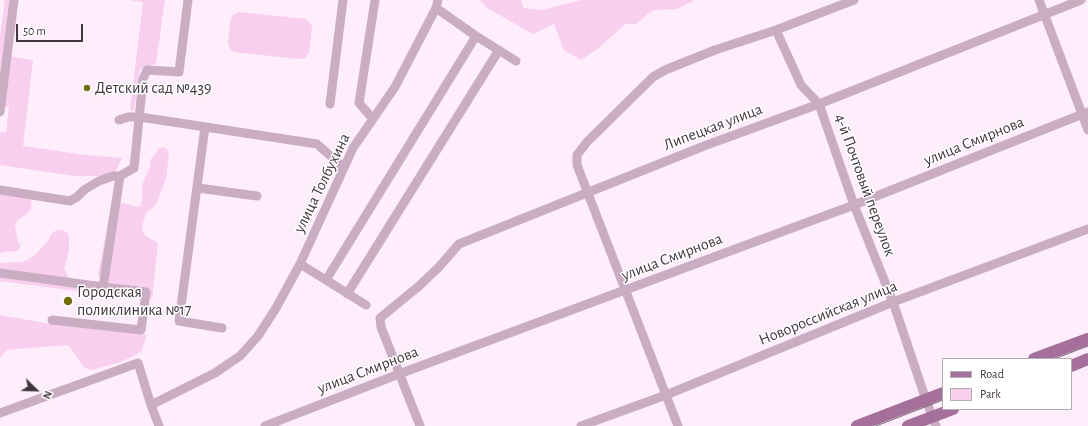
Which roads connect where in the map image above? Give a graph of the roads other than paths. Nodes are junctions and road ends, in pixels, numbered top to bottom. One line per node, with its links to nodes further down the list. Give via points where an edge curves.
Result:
1 (14, 0): 16 (street)
2 (188, 0): 18 (street, via 180,72 148,70 143,79)
3 (343, 0): 14 (street)
4 (375, 0): 19 (street, via 359,102)
5 (854, 0): 10 (street)
6 (1039, 0): 9 (street)
7 (1081, 0): 9 (street, Липецкая улица)
8 (437, 4): 11 (street); 19 (street, улица Толбухина, via 395,86)
9 (1045, 14): 15 (street, Липецкая улица); 17 (street)
10 (776, 30): 15 (street, 4-й Почтовый переулок, via 801,85); 27 (street, via 715,50 653,77 577,155 577,165)
11 (476, 36): 12 (street); 33 (street)
12 (499, 50): 13 (street); 36 (street)
13 (516, 61)
14 (330, 104)
15 (819, 104): 27 (street, Липецкая улица, via 704,146); 29 (street, 4-й Почтовый переулок)
16 (0, 112)
17 (1085, 113): 22 (street); 29 (street, улица Смирнова)
18 (140, 117): 20 (street); 21 (street); 24 (street, via 134,168)
19 (373, 119): 23 (street, улица Толбухина, via 353,148)
20 (120, 120)
21 (205, 128): 23 (street, via 317,144); 25 (street)
22 (1088, 130)
23 (344, 168): 31 (street, улица Толбухина)
24 (120, 176): 26 (street, via 99,180 70,201); 34 (street)
25 (198, 188): 28 (street); 40 (street, via 179,321)
26 (0, 190)
27 (588, 193): 35 (street); 45 (street, Липецкая улица, via 459,244 419,286 380,318)
28 (258, 196)
29 (854, 205): 35 (street, улица Смирнова); 37 (street, 4-й Почтовый переулок)
30 (1088, 228): 37 (street, Новороссийская улица)
31 (300, 264): 33 (street); 49 (street, улица Толбухина, via 258,336 240,356 215,373)
32 (0, 273): 34 (street)
33 (326, 280): 36 (street)
34 (103, 286): 39 (street, via 146,292 141,330)
35 (626, 290): 45 (street, улица Смирнова); 47 (street)
36 (347, 294): 38 (street)
37 (893, 302): 47 (street, Новороссийская улица); 48 (street, 4-й Почтовый переулок)
38 (366, 305)
39 (52, 320)
40 (222, 328)
41 (1088, 339): 42 (main road)
42 (1037, 358)
43 (1088, 359): 44 (main road)
44 (1072, 366)
45 (399, 374): 54 (street, улица Смирнова); 55 (street)
46 (942, 393): 48 (main road)
47 (666, 395): 56 (street, Новороссийская улица); 57 (street)
48 (926, 400): 52 (street, 4-й Почтовый переулок); 58 (main road)
49 (151, 405): 51 (street, via 138,363); 53 (street)
50 (951, 410): 52 (main road)
51 (0, 413)
52 (934, 421): 59 (main road)
53 (159, 426)
54 (265, 426)
55 (420, 426)
56 (581, 426)
57 (678, 426)
58 (857, 426)
59 (908, 426)

